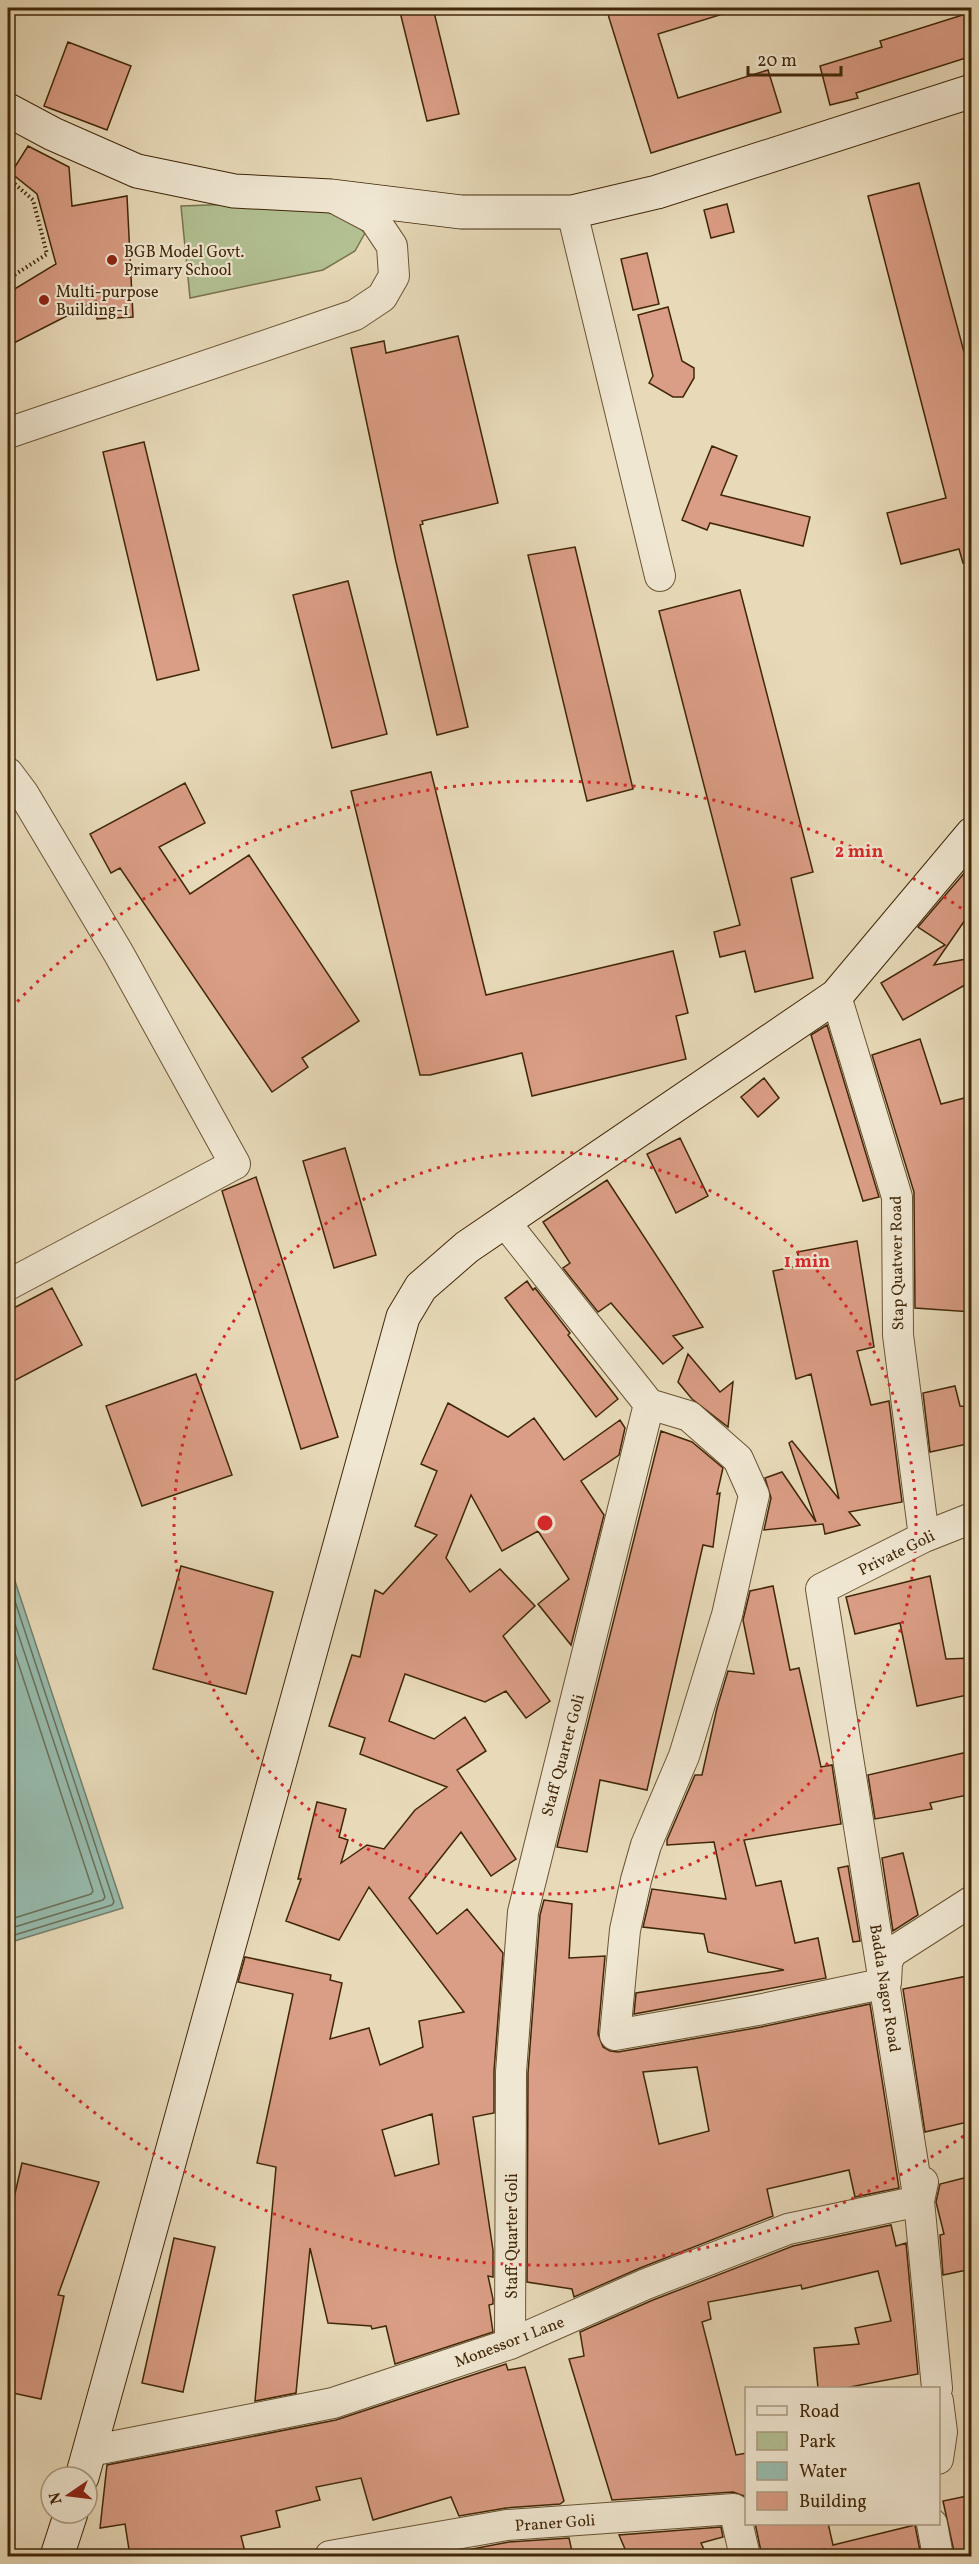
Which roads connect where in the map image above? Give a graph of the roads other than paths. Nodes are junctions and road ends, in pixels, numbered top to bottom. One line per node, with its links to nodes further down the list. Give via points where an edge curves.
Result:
1 (972, 91): 4 (street, via 657,192)
2 (8, 110): 3 (street, via 137,171 234,191)
3 (331, 196): 4 (street, via 461,212); 5 (street, via 374,219 392,246 393,276 382,297 355,315)
4 (572, 212): 6 (street)
5 (8, 433)
6 (660, 576)
7 (8, 772): 11 (street, via 119,954 235,1164)
8 (972, 834): 9 (street)
9 (836, 996): 10 (street); 14 (street, Stap Quatwer Road, via 897,1197 898,1335)
10 (504, 1221): 12 (street); 24 (street, via 421,1287 403,1317)
11 (8, 1285)
12 (649, 1404): 17 (street, via 689,1416 738,1458 754,1495 727,1615 684,1756 646,1845 636,1880 625,1930 615,2035); 20 (street, Staff Quarter Goli, via 523,1912 511,2072)
13 (972, 1518): 14 (street, Private Goli)
14 (924, 1537): 15 (street, Private Goli)
15 (821, 1589): 17 (street, Badda Nagor Road)
16 (972, 1901): 17 (street, via 891,1953)
17 (886, 1983): 19 (street, Badda Nagor Road)
18 (926, 2165): 19 (street)
19 (919, 2202): 20 (street, Monessor 1 Lane, via 788,2229 646,2284); 21 (street, Badda Nagor Road)
20 (510, 2344): 24 (street, Monessor 1 Lane, via 333,2403)
21 (937, 2387)
22 (940, 2411): 23 (street)
23 (940, 2450)
24 (86, 2464)
25 (67, 2525): 27 (street)
26 (932, 2525): 30 (street)
27 (57, 2556)
28 (330, 2556): 29 (street, Praner Goli, via 507,2525 734,2509)
29 (745, 2556)
30 (938, 2556)

